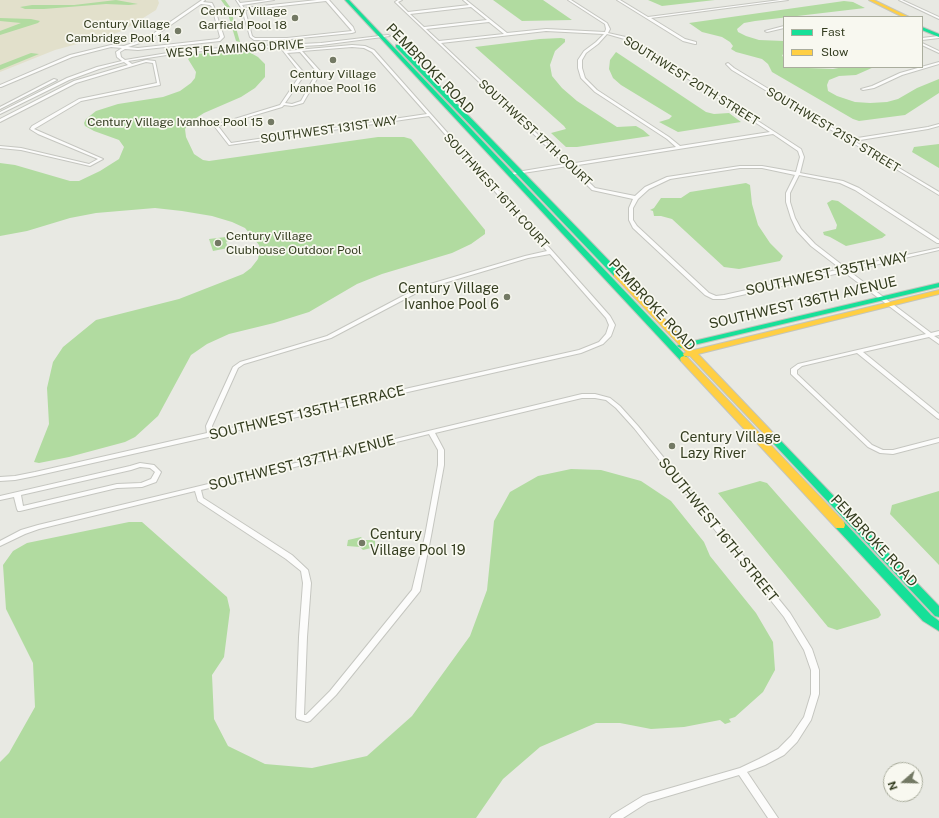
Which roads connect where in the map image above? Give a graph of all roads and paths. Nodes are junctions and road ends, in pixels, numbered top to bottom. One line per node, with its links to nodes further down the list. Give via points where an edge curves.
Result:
1 (204, 0): 15 (street)
2 (237, 0): 16 (street)
3 (273, 0): 16 (street)
4 (326, 0): 18 (street); 40 (street, via 354,31)
5 (347, 0): 33 (main road, PEMBROKE ROAD)
6 (354, 0): 33 (main road, PEMBROKE ROAD)
7 (399, 0): 19 (street, SOUTHWEST 17TH COURT, via 396,2)
8 (464, 0): 17 (street)
9 (569, 0): 31 (street, SOUTHWEST 20TH STREET, via 606,24)
10 (618, 0): 22 (street)
11 (787, 0): 22 (street)
12 (864, 0): 20 (main road)
13 (870, 0): 21 (main road)
14 (900, 0): 23 (street)
15 (201, 3): 43 (street, via 148,39); 43 (street, via 213,6 222,37 219,40 138,50)
16 (240, 4): 18 (street)
17 (471, 6): 19 (street); 24 (street)
18 (243, 9): 40 (street, via 254,39)
19 (408, 13): 27 (street, SOUTHWEST 17TH COURT)
20 (897, 16)
21 (904, 16)
22 (647, 18): 41 (street, via 684,40)
23 (939, 18)
24 (489, 20): 27 (street); 32 (street)
25 (923, 24): 30 (main road)
26 (783, 27): 29 (street)
27 (424, 28): 39 (street, SOUTHWEST 17TH COURT)
28 (923, 28): 34 (main road)
29 (767, 31)
30 (939, 32)
31 (606, 33): 32 (street, via 546,30); 61 (street, SOUTHWEST 20TH STREET, via 629,39); 63 (street, via 580,60 583,78 596,91)
32 (506, 34): 39 (street)
33 (383, 36): 36 (street, WEST FLAMINGO DRIVE); 66 (main road, PEMBROKE ROAD)
34 (939, 36): 35 (street)
35 (923, 39)
36 (345, 40): 37 (street, WEST FLAMINGO DRIVE); 38 (street, WEST FLAMINGO DRIVE)
37 (312, 42): 38 (street, WEST FLAMINGO DRIVE); 40 (street, WEST FLAMINGO DRIVE)
38 (327, 42): 40 (street, WEST FLAMINGO DRIVE)
39 (439, 42): 65 (street, SOUTHWEST 17TH COURT)
40 (280, 43): 44 (street); 47 (street, WEST FLAMINGO DRIVE, via 196,47)
41 (695, 43)
42 (923, 44): 46 (street)
43 (123, 48): 47 (street, via 118,54); 53 (street, via 111,46 71,56)
44 (286, 52): 45 (street); 55 (street, via 303,73)
45 (301, 52): 55 (street, via 320,72 302,102); 58 (street, SOUTHWEST 16TH COURT, via 348,46 371,50)
46 (939, 52)
47 (123, 60): 49 (street); 56 (street, WEST FLAMINGO DRIVE, via 72,73); 57 (street, WEST FLAMINGO DRIVE, via 68,79)
48 (939, 63): 51 (street)
49 (131, 64): 59 (street, via 75,82); 64 (street, via 154,62 160,84 80,100 32,129 102,159 89,165 14,147)
50 (728, 64): 62 (street, SOUTHWEST 21ST STREET, via 732,69)
51 (923, 67)
52 (918, 68): 54 (street, via 873,88)
53 (0, 86)
54 (863, 89)
55 (284, 104): 58 (street, SOUTHWEST 131ST WAY, via 216,126 230,144)
56 (0, 108)
57 (0, 113)
58 (429, 115): 72 (street, SOUTHWEST 16TH COURT)
59 (0, 121)
60 (939, 125): 62 (street)
61 (772, 133): 63 (street); 67 (street, SOUTHWEST 20TH STREET, via 800,150 802,157)
62 (850, 140): 68 (street, SOUTHWEST 21ST STREET)
63 (678, 147): 65 (street)
64 (0, 148)
65 (568, 164): 66 (street); 69 (street, SOUTHWEST 17TH COURT, via 594,189)
66 (515, 173): 81 (main road, PEMBROKE ROAD); 82 (main road, PEMBROKE ROAD)
67 (798, 173): 69 (street, via 762,167 740,167 669,178 647,188); 70 (street, via 841,182 857,189); 73 (street, via 788,193 793,218 799,230)
68 (939, 194)
69 (636, 198): 73 (street, SOUTHWEST 135TH WAY, via 631,208 631,220 636,227 707,294 715,298)
70 (939, 242)
71 (939, 249): 73 (street, SOUTHWEST 135TH WAY)
72 (551, 252): 78 (street, SOUTHWEST 16TH COURT, via 608,317 612,325); 89 (street, via 422,288 329,337 242,363 236,367 209,426)
73 (845, 270): 76 (street)
74 (939, 285): 76 (main road, SOUTHWEST 136TH AVENUE)
75 (939, 292): 76 (main road, SOUTHWEST 136TH AVENUE)
76 (885, 301): 79 (street); 81 (main road, SOUTHWEST 136TH AVENUE); 83 (main road, SOUTHWEST 136TH AVENUE)
77 (939, 333): 79 (street)
78 (609, 335): 89 (street, SOUTHWEST 135TH TERRACE, via 601,343 581,351)
79 (930, 335): 80 (street); 84 (street)
80 (939, 342)
81 (685, 345): 82 (main road, SOUTHWEST 136TH AVENUE); 83 (main road, PEMBROKE ROAD)
82 (673, 348): 85 (main road, PEMBROKE ROAD)
83 (692, 352): 85 (main road, SOUTHWEST 136TH AVENUE); 96 (main road, PEMBROKE ROAD)
84 (859, 352): 87 (street); 90 (street, via 800,365 794,369 794,374 859,437 882,452 893,452)
85 (680, 355): 97 (main road, PEMBROKE ROAD)
86 (608, 399): 88 (street, SOUTHWEST 137TH AVENUE, via 582,396); 98 (street, SOUTHWEST 16TH STREET, via 636,427 787,615 808,649 815,670 815,694 808,718 794,739 781,752)
87 (939, 417)
88 (431, 432): 92 (street, SOUTHWEST 137TH AVENUE); 92 (street, via 442,454 431,523 416,591 333,693 307,719 300,717 307,583 304,570 289,557 200,498)
89 (210, 435): 91 (street, SOUTHWEST 135TH TERRACE, via 28,476)
90 (939, 440)
91 (0, 479)
92 (197, 488): 95 (street, SOUTHWEST 137TH AVENUE, via 38,527)
93 (17, 494): 93 (street, via 20,509 117,486 142,485 154,480 158,472 152,466 140,465); 94 (street)
94 (0, 498)
95 (0, 544)
96 (939, 613)
97 (939, 627)
98 (741, 770): 99 (street, SOUTHWEST 16TH STREET, via 646,799); 100 (street)
99 (615, 818)
100 (773, 818)

